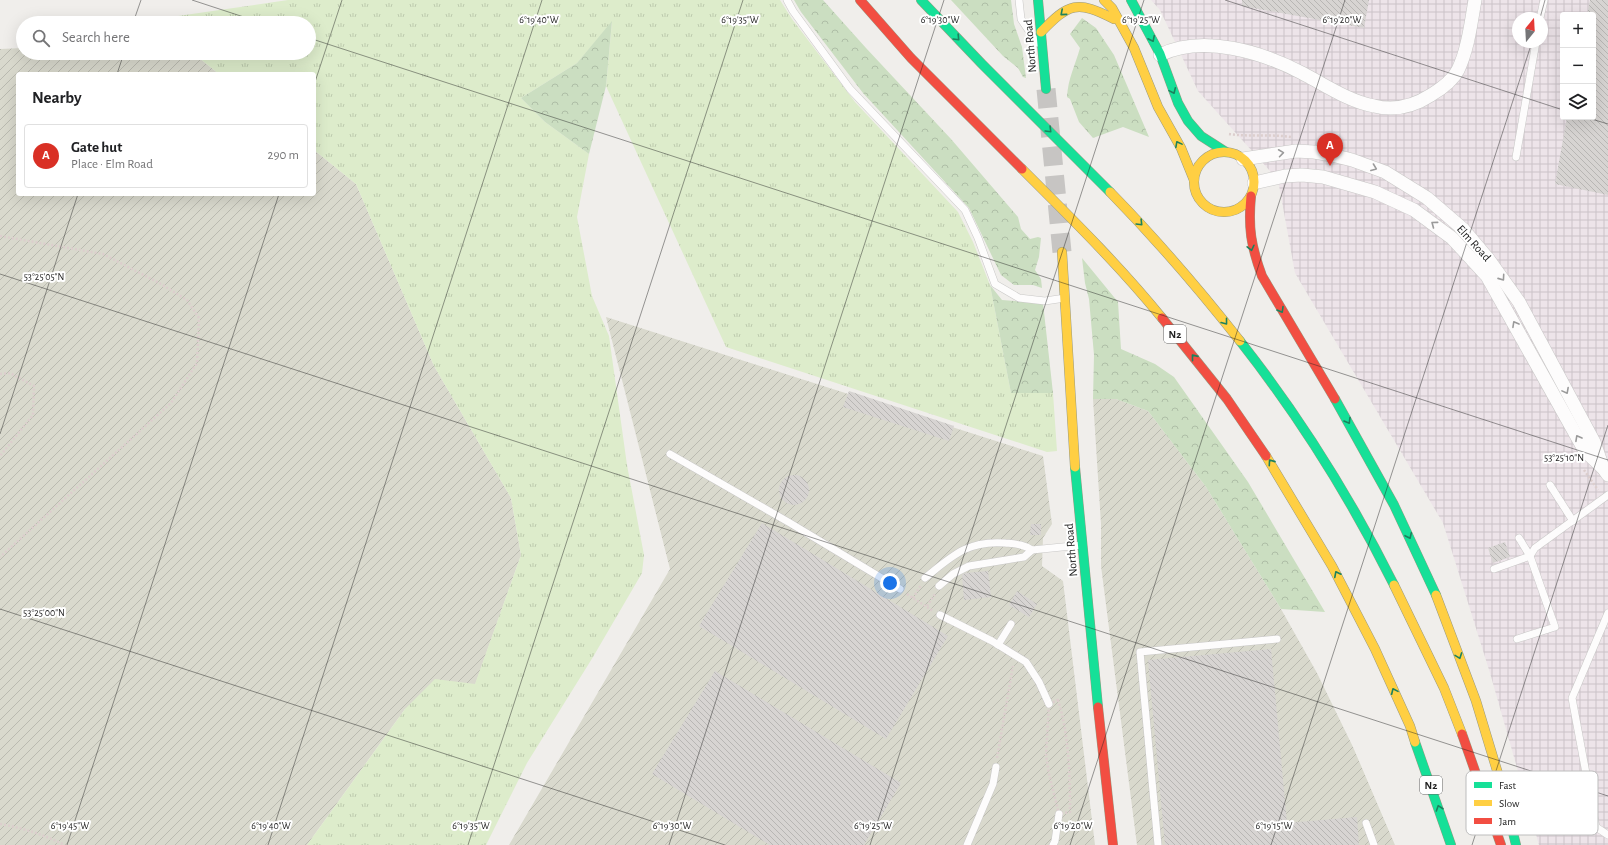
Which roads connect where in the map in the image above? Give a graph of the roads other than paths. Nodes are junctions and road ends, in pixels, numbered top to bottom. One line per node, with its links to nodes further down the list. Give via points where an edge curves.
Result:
1 (787, 0): 24 (lane, via 850,89 965,210 995,284 1019,298 1045,301)
2 (860, 0): 60 (main road, N2, one-way to 2, via 1410,726 1375,649 1332,566 1275,468 1227,399 1146,298 1110,258 911,58)
3 (921, 0): 46 (main road, one-way to 46, via 1161,246 1207,299 1265,374 1309,438 1386,568 1445,690)
4 (1019, 0): 14 (lane, via 1021,19)
5 (1038, 0): 12 (main road, North Road)
6 (1104, 0): 11 (main road)
7 (1131, 0): 15 (main road, one-way to 15)
8 (1475, 0): 15 (street, via 1466,47 1457,72 1441,89 1422,101 1397,108 1373,106 1344,95 1278,62 1246,51 1219,46 1183,47)
9 (1544, 0): 10 (lane)
10 (1541, 12)
11 (1122, 25): 12 (main road, one-way to 12, via 1102,10 1086,5 1070,6); 20 (main road, one-way to 11)
12 (1041, 32): 14 (main road, North Road)
13 (1535, 48): 18 (lane)
14 (1043, 51): 16 (main road, North Road)
15 (1160, 55): 17 (main road, one-way to 17, via 1188,122 1201,136)
16 (1046, 89)
17 (1226, 152): 19 (main road); 20 (main road, via 1209,156 1202,162 1196,170)
18 (1516, 157)
19 (1242, 159): 21 (main road, via 1249,166); 26 (street, Elm Road, one-way to 26, via 1296,151 1352,160 1385,172 1439,208 1463,229 1519,302 1594,442)
20 (1194, 180): 22 (main road, via 1199,200 1216,212 1236,210)
21 (1254, 183): 22 (main road); 26 (street, Elm Road, one-way to 21, via 1585,451 1487,276 1452,238 1414,210 1375,192 1323,177 1285,176)
22 (1251, 196): 47 (main road, one-way to 47, via 1248,233 1252,252 1262,276 1361,442 1395,506 1452,636)
23 (1062, 252): 24 (main road, North Road)
24 (1065, 298): 31 (main road, North Road, via 1074,458)
25 (670, 454): 37 (lane)
26 (1605, 471)
27 (1550, 485): 29 (lane)
28 (1608, 495): 29 (lane)
29 (1573, 521): 33 (lane, via 1535,548)
30 (1519, 538): 33 (lane)
31 (1082, 545): 32 (lane); 57 (main road, North Road)
32 (1032, 550): 35 (lane, via 1025,545 993,542 973,545 953,555); 36 (lane, via 1024,557 969,566 953,574)
33 (1530, 556): 34 (lane); 42 (lane, via 1555,627)
34 (1494, 569)
35 (925, 578)
36 (939, 586)
37 (900, 589)
38 (1608, 613): 48 (lane, via 1572,698)
39 (940, 615): 43 (lane)
40 (1011, 624): 43 (lane)
41 (1277, 638): 58 (lane, via 1140,652)
42 (1516, 639)
43 (998, 645): 44 (lane, via 1026,662)
44 (1049, 704)
45 (996, 767): 55 (lane, via 993,784)
46 (1475, 771)
47 (1498, 771)
48 (1586, 771)
49 (1059, 814): 56 (lane)
50 (1366, 823): 59 (lane)
51 (1598, 828): 54 (lane)
52 (1498, 835): 61 (main road, one-way to 61)
53 (1514, 835): 62 (main road, one-way to 62)
54 (1608, 835)
55 (967, 845)
56 (1053, 845)
57 (1113, 845)
58 (1158, 845)
59 (1374, 845)
60 (1451, 845)
61 (1501, 845)
62 (1516, 845)

